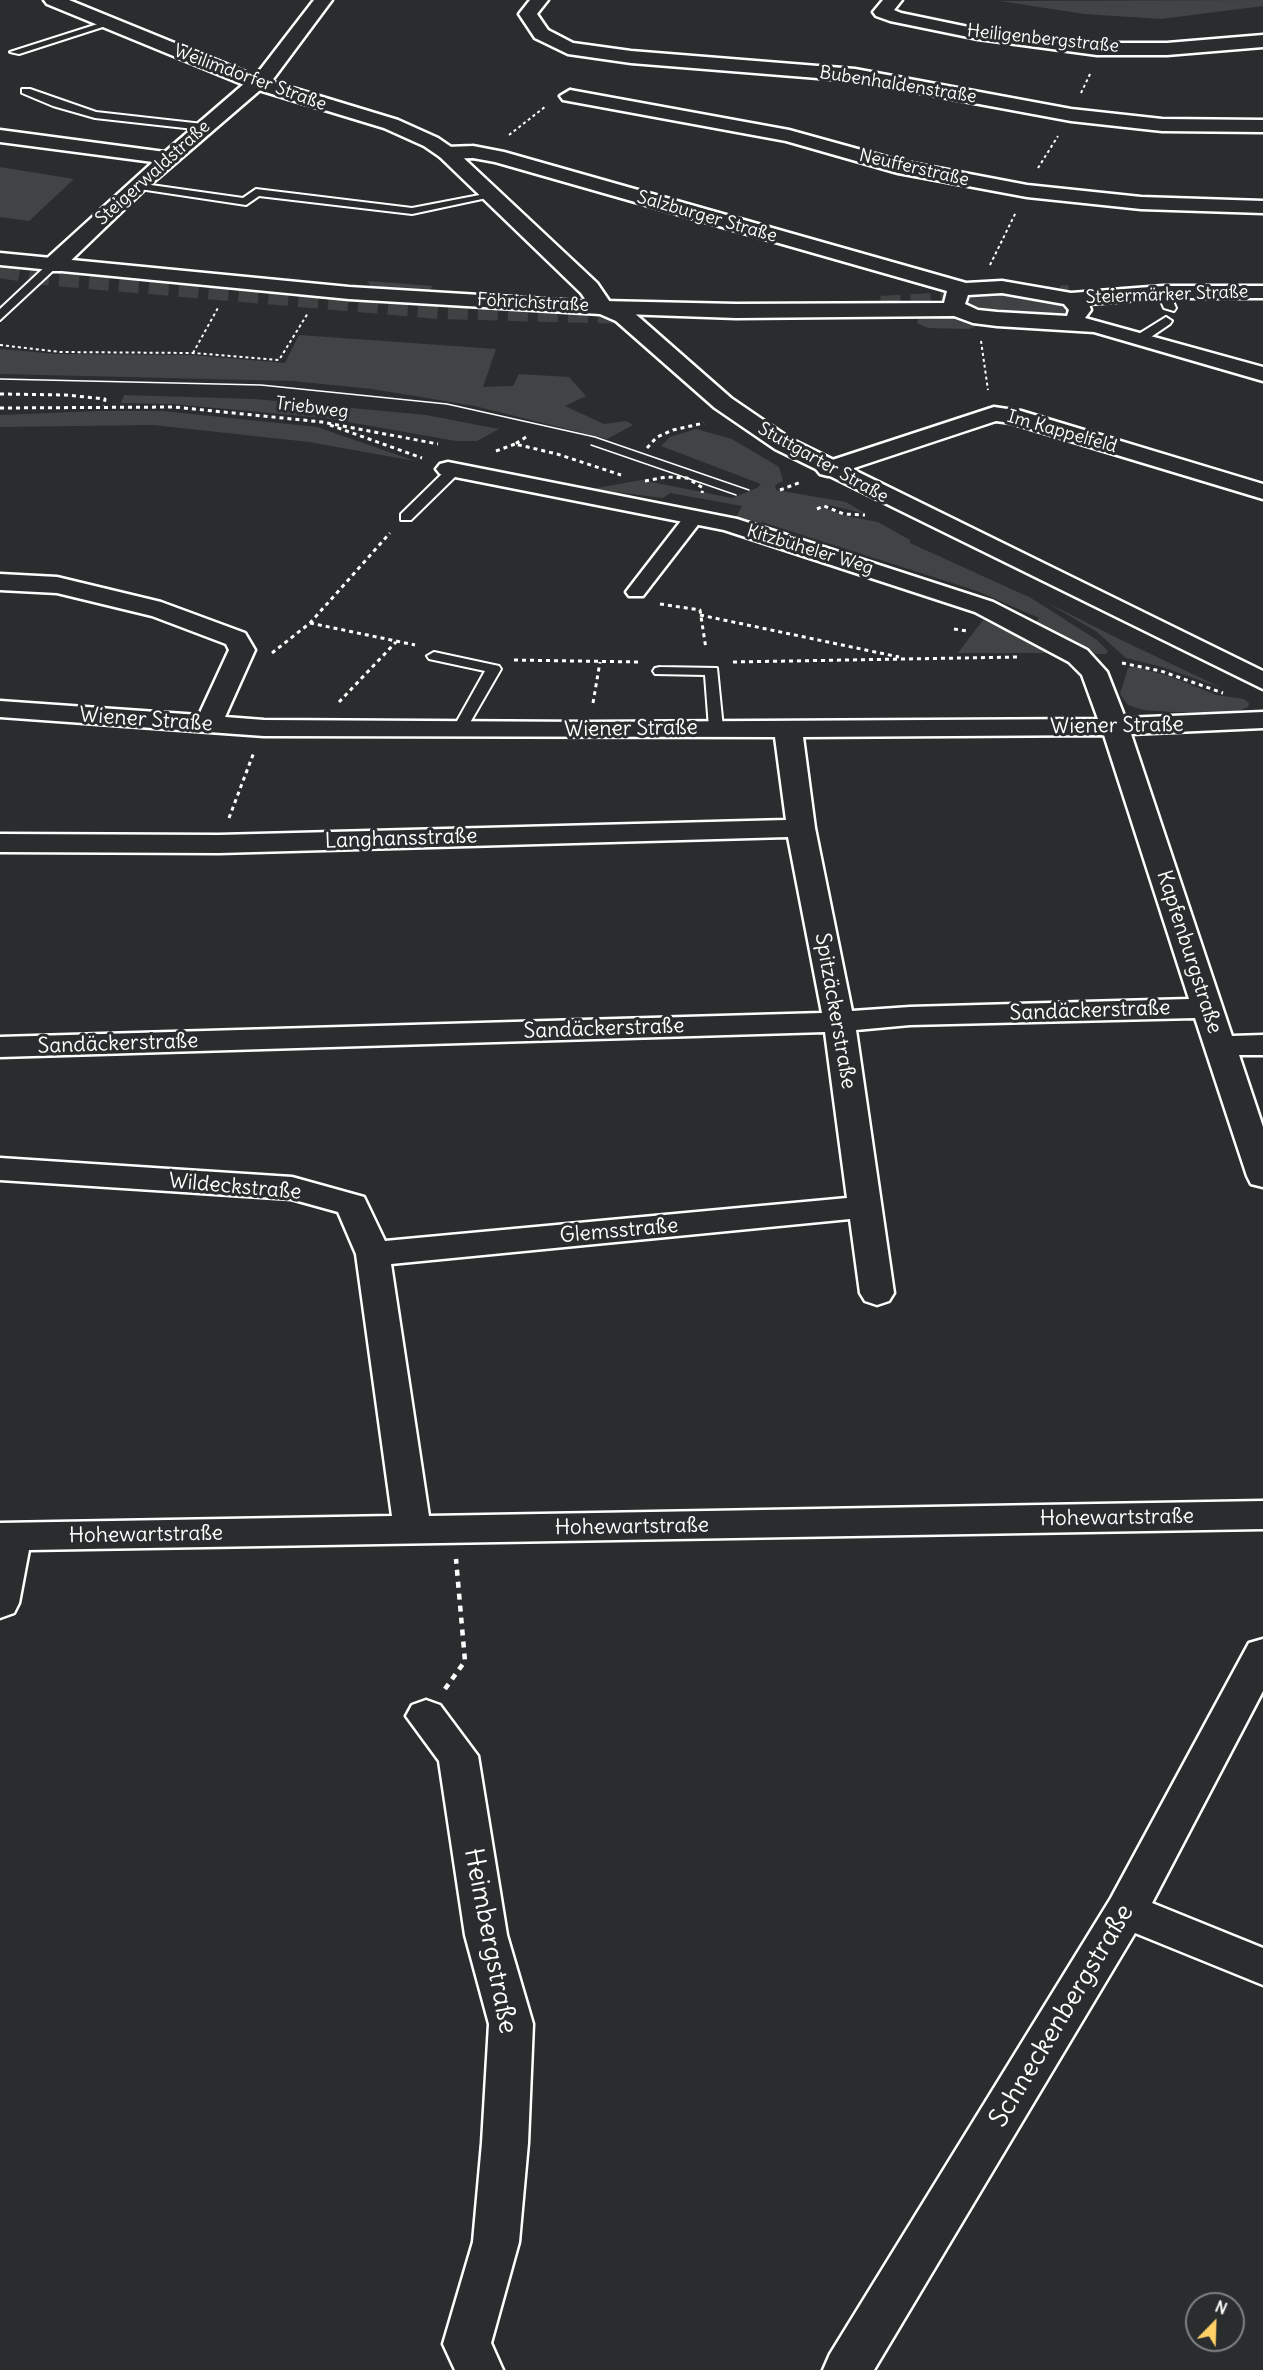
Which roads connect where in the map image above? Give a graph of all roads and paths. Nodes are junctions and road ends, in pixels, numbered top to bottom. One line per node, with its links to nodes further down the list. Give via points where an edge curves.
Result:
1 (53, 0): 5 (street, Weilimdorfer Straße)
2 (323, 0): 9 (street, Steigerwaldstraße)
3 (539, 0): 12 (street, Bubenhaldenstraße, via 528,14 541,34 568,48 631,57 855,75)
4 (895, 9): 7 (street, Heiligenbergstraße, via 978,34)
5 (107, 24): 8 (lane); 9 (street, Weilimdorfer Straße)
6 (1263, 41): 7 (street, Heiligenbergstraße, via 1167,49)
7 (1097, 49): 12 (path, via 1096,62)
8 (15, 52)
9 (256, 83): 14 (street, Steigerwaldstraße); 17 (street, Weilimdorfer Straße, via 391,124)
10 (26, 91): 14 (lane, via 94,115)
11 (570, 96): 22 (street, Neufferstraße, via 789,136 898,167 1027,191 1141,203)
12 (1071, 115): 13 (street, Bubenhaldenstraße, via 1161,125)
13 (1263, 126)
14 (203, 127): 18 (street, Steigerwaldstraße)
15 (1059, 134): 19 (path)
16 (0, 136): 18 (street)
17 (447, 153): 21 (street, Stuttgarter Straße); 27 (street, Salzburger Straße, via 496,156)
18 (168, 158): 20 (street, Steigerwaldstraße)
19 (1038, 169)
20 (137, 186): 21 (lane, via 246,202 256,192 412,210); 24 (street, Steigerwaldstraße)
21 (490, 196): 30 (street, Stuttgarter Straße, via 589,288)
22 (1263, 207)
23 (0, 259): 24 (street, Föhrichstraße)
24 (52, 266): 30 (street, Föhrichstraße, via 349,293); 31 (lane)
25 (1263, 292): 28 (street, Steiermärker Straße, via 1167,300)
26 (223, 299): 37 (path)
27 (961, 299): 28 (street, Steiermärker Straße, via 1002,287); 30 (street, Föhrichstraße, via 736,311); 32 (street, Föhrichstraße, via 973,316)
28 (1071, 299): 34 (street, via 1080,310)
29 (313, 306): 37 (path, via 279,360)
30 (603, 308): 48 (street, Stuttgarter Straße, via 624,316 739,416)
31 (0, 316)
32 (997, 319): 34 (street, Föhrichstraße); 42 (path, via 980,332)
33 (1166, 321): 35 (lane)
34 (1065, 322): 35 (street)
35 (1141, 338): 38 (street)
36 (0, 345): 37 (path, via 60,352)
37 (194, 352)
38 (1263, 374)
39 (0, 394): 40 (path, via 105,399)
40 (104, 406): 41 (path, Triebweg); 43 (path, Triebweg, via 174,407)
41 (0, 408)
42 (994, 414): 48 (street, Im Kappelfeld); 56 (street, Im Kappelfeld, via 1013,416)
43 (322, 422): 46 (path, Triebweg); 49 (path)
44 (705, 423): 47 (path, via 673,430 657,437)
45 (526, 437): 50 (path, via 515,444)
46 (439, 444)
47 (647, 448)
48 (828, 469): 72 (street, Stuttgarter Straße)
49 (451, 470): 57 (street, Kitzbüheler Weg); 60 (lane)
50 (621, 475)
51 (664, 479): 54 (path)
52 (805, 480): 55 (path)
53 (643, 482): 57 (path, via 687,478 703,488)
54 (657, 482)
55 (780, 490)
56 (1263, 492)
57 (700, 508): 63 (street); 77 (street, Kitzbüheler Weg, via 728,524 984,607 1025,627 1078,656 1094,672)
58 (818, 509): 59 (path, via 824,506 844,514)
59 (867, 516)
60 (406, 517)
61 (384, 539): 66 (path, via 310,623 269,656)
62 (0, 582): 66 (street, via 57,585 161,610 226,633 236,639)
63 (636, 592): 64 (path, via 632,598 700,610)
64 (700, 615): 68 (path); 71 (path)
65 (397, 642): 80 (path, via 325,717)
66 (242, 650): 76 (street)
67 (434, 656): 82 (lane, via 494,669)
68 (908, 659)
69 (600, 662): 83 (path)
70 (660, 671): 71 (lane)
71 (712, 671): 79 (lane)
72 (1263, 681)
73 (1225, 694): 77 (path, via 1161,671 1119,662 1114,685)
74 (0, 709): 76 (street, Wiener Straße)
75 (1263, 720): 77 (street, Wiener Straße)
76 (208, 725): 78 (street, Wiener Straße)
77 (1115, 727): 81 (street, Wiener Straße); 87 (street, Kapfenburgstraße)
78 (264, 728): 80 (street, Wiener Straße); 86 (path)
79 (716, 728): 81 (street, Wiener Straße); 83 (street, Wiener Straße)
80 (324, 729): 82 (street, Wiener Straße)
81 (788, 729): 84 (street, Spitzäckerstraße)
82 (459, 730): 83 (street, Wiener Straße)
83 (588, 730)
84 (801, 828): 86 (street, Langhansstraße); 88 (street, Spitzäckerstraße)
85 (0, 843): 86 (street, Langhansstraße)
86 (219, 844)
87 (1208, 1008): 88 (street, Sandäckerstraße, via 910,1016); 90 (street, Kapfenburgstraße)
88 (839, 1022): 91 (street, Sandäckerstraße); 94 (street, Spitzäckerstraße)
89 (1263, 1045): 90 (street)
90 (1218, 1046): 93 (street, Kapfenburgstraße)
91 (0, 1047)
92 (0, 1169): 95 (street, Wildeckstraße, via 292,1188 352,1205)
93 (1263, 1176)
94 (865, 1207): 95 (street, Glemsstraße); 96 (street, Spitzäckerstraße)
95 (373, 1254): 98 (street, Wildeckstraße)
96 (877, 1293)
97 (1263, 1515): 98 (street, Hohewartstraße)
98 (413, 1531): 99 (street, Hohewartstraße)
99 (6, 1537): 101 (street)
100 (456, 1568): 103 (path, via 465,1661)
101 (0, 1603)
102 (1263, 1654): 104 (street, Schneckenbergstraße)
103 (426, 1716): 106 (street, Heimbergstraße, via 459,1756 486,1935 511,2024 496,2242 468,2344)
104 (1126, 1911): 105 (street); 107 (street, Schneckenbergstraße)
105 (1263, 1967)
106 (479, 2370)
107 (849, 2370)

